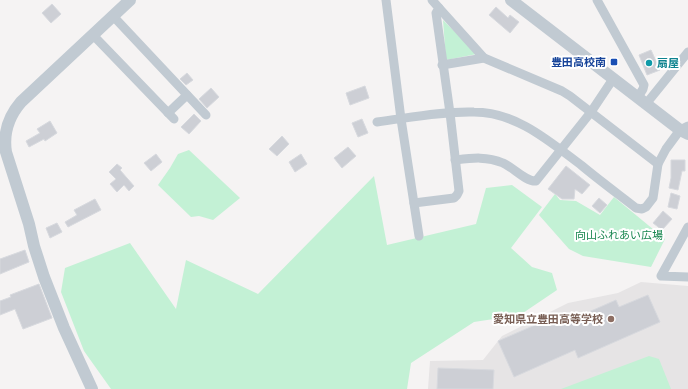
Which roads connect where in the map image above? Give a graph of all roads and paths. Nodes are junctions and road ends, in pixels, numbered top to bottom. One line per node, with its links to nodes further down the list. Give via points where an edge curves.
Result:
1 (130, 0): 7 (street)
2 (386, 0): 18 (street)
3 (432, 0): 6 (street)
4 (597, 0): 14 (street, via 644,85)
5 (512, 1): 12 (street)
6 (439, 8): 10 (street); 11 (street, via 436,13)
7 (113, 16): 8 (street); 13 (street)
8 (93, 35): 13 (street, via 171,116); 21 (street, via 19,105)
9 (688, 52): 14 (street)
10 (484, 58): 11 (street); 15 (street, via 562,91)
11 (442, 65): 16 (street)
12 (613, 79): 14 (street); 15 (street)
13 (187, 95): 17 (street)
14 (642, 101): 20 (street)
15 (591, 112): 22 (street); 24 (street)
16 (450, 113): 18 (street); 22 (street, via 485,113 513,120 532,129); 23 (street)
17 (206, 115)
18 (401, 119): 19 (street); 25 (street)
19 (377, 122)
20 (685, 130): 24 (street, via 666,148)
21 (3, 132): 29 (street, via 6,152 44,277)
22 (561, 150): 23 (street, via 538,180 533,181 529,181 513,168 493,160 477,157); 24 (street, via 639,209 646,207 652,198)
23 (456, 160): 25 (street, via 459,190 456,197)
24 (658, 164)
25 (414, 204): 27 (street)
26 (688, 228): 28 (street, via 661,276)
27 (419, 236)
28 (688, 277)
29 (92, 389)

